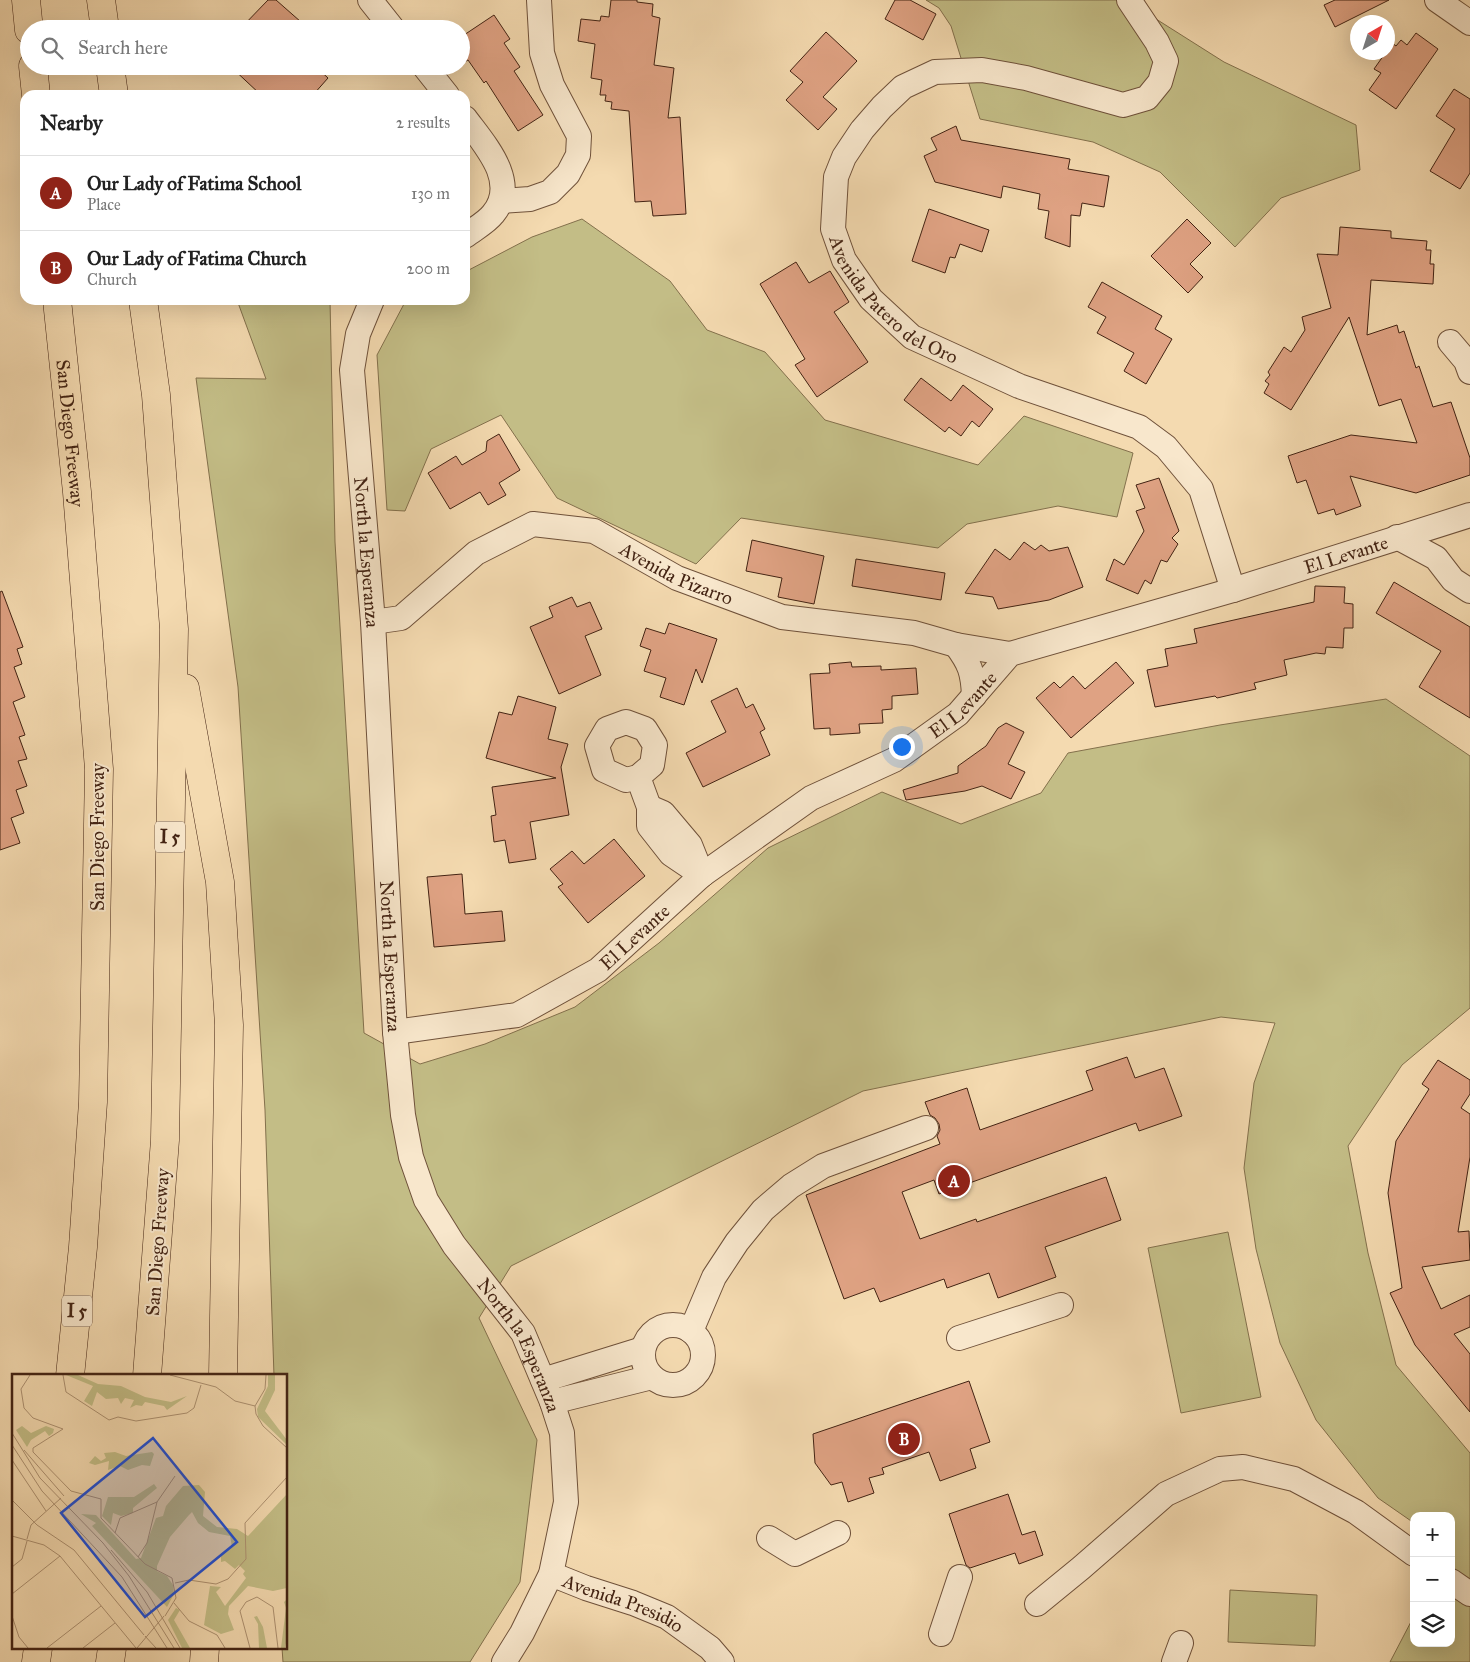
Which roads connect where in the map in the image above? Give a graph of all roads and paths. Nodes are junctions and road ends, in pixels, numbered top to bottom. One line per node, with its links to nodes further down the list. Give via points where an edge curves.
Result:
1 (26, 0): 7 (highway)
2 (101, 0): 8 (highway)
3 (370, 0): 9 (street)
4 (539, 0): 18 (street, via 542,53 552,85 579,136 578,155 568,174 550,192 530,199)
5 (1129, 0): 27 (street, Avenida Patero del Oro, via 1166,61 1160,82 1147,98 1123,105 1026,78 982,70 935,72 903,87 862,130 844,157 836,177 833,229 844,260 871,299 912,337 1019,386 1139,428 1166,446 1201,489)
6 (1436, 0): 10 (street)
7 (28, 20)
8 (104, 20)
9 (386, 20)
10 (1470, 23)
11 (34, 75): 14 (highway)
12 (111, 75): 15 (highway)
13 (431, 75): 16 (street)
14 (35, 90)
15 (113, 90)
16 (443, 90)
17 (470, 125): 18 (street, via 493,156 503,180)
18 (501, 201): 19 (street, via 492,215)
19 (470, 232)
20 (58, 305): 42 (highway, San Diego Freeway / I 5, via 77,492 99,769 93,1102)
21 (144, 305): 30 (highway, San Diego Freeway / I 5, via 156,395)
22 (369, 305): 29 (street, North la Esperanza, via 358,334 352,370)
23 (1450, 342): 24 (street, via 1466,361)
24 (1470, 372)
25 (1470, 515): 26 (street, El Levante)
26 (1397, 537): 27 (street, El Levante); 28 (street, via 1436,558 1453,580)
27 (1233, 590): 32 (street, El Levante)
28 (1470, 591)
29 (373, 622): 31 (street, Avenida Pizarro, via 401,618 476,553 533,524 594,532 677,578 782,617 914,633); 36 (street, North la Esperanza)
30 (174, 629): 43 (highway, San Diego Freeway / I 5, via 165,1140); 44 (highway, via 220,882 229,1025)
31 (956, 645): 32 (street, Avenida Pizarro); 33 (street, via 973,674)
32 (1010, 654): 33 (street, El Levante)
33 (974, 696): 35 (street, El Levante, via 958,714 894,760 811,798)
34 (638, 778): 35 (street, via 649,807 649,826 670,854)
35 (702, 875): 36 (street, El Levante, via 598,970 517,1015)
36 (395, 1032): 46 (street, North la Esperanza, via 403,1115 411,1157 426,1200 454,1245 523,1333)
37 (926, 1128): 39 (street, via 823,1166 763,1210 714,1277)
38 (1060, 1305): 40 (street)
39 (691, 1331): 41 (street, via 682,1326 662,1327 653,1332); 45 (street, via 702,1346 703,1356 697,1374 681,1384 671,1385)
40 (959, 1338)
41 (643, 1349): 45 (street, via 643,1359); 46 (street)
42 (70, 1374)
43 (147, 1374)
44 (223, 1374)
45 (652, 1377): 47 (street)
46 (543, 1380): 47 (street, North la Esperanza)
47 (552, 1402): 51 (street, North la Esperanza, via 562,1433 566,1502)
48 (838, 1533): 49 (street, via 795,1554)
49 (768, 1538)
50 (1410, 1551): 55 (street, via 1356,1512 1294,1479 1243,1467 1220,1469 1166,1494)
51 (550, 1574): 57 (street, Avenida Presidio, via 522,1633); 58 (street, Avenida Presidio, via 667,1617 710,1648)
52 (960, 1577): 56 (street)
53 (1455, 1584): 54 (street)
54 (1470, 1594)
55 (1037, 1604)
56 (941, 1634)
57 (504, 1662)
58 (722, 1662)

